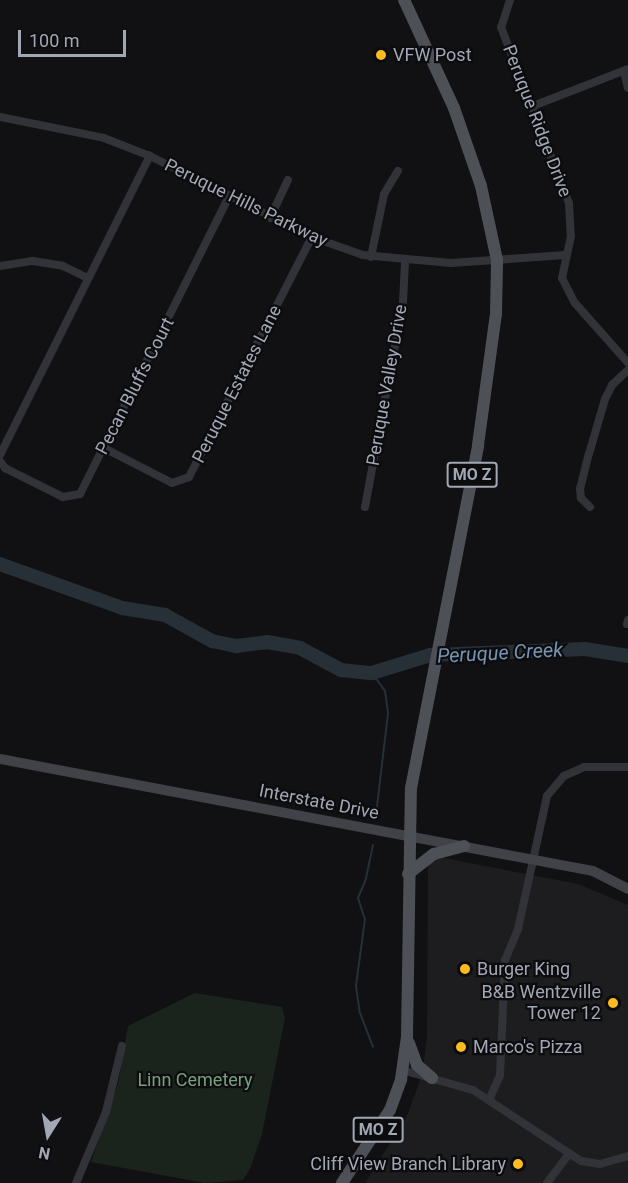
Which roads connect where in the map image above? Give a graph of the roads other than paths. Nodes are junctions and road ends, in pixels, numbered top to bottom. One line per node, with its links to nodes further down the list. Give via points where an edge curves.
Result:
1 (404, 0): 15 (main road, MO Z, via 454,108 491,221)
2 (510, 0): 5 (street, Peruque Ridge Drive, via 501,27)
3 (626, 70): 4 (street); 5 (street)
4 (628, 88)
5 (532, 106): 13 (street, Peruque Ridge Drive, via 569,203 571,236)
6 (0, 117): 7 (street, Peruque Hills Parkway, via 104,138)
7 (150, 156): 10 (street, Peruque Hills Parkway); 18 (street)
8 (398, 171): 14 (street, via 384,194)
9 (288, 180): 11 (street)
10 (230, 197): 11 (street, Peruque Hills Parkway); 22 (street, Pecan Bluffs Court)
11 (270, 218): 12 (street, Peruque Hills Parkway)
12 (312, 237): 14 (street, Peruque Hills Parkway); 22 (street, Peruque Estates Lane, via 189,477 172,483)
13 (565, 255): 15 (street, Peruque Hills Parkway); 19 (street, Peruque Ridge Drive, via 562,278 571,297)
14 (371, 257): 16 (street, Peruque Hills Parkway)
15 (496, 260): 16 (street, Peruque Hills Parkway); 29 (main road, MO Z, via 488,384 426,696 411,788)
16 (405, 262): 25 (street, Peruque Valley Drive, via 403,302)
17 (0, 266): 18 (street, via 33,261 63,266)
18 (88, 278): 21 (street)
19 (628, 363)
20 (628, 370): 26 (street, via 612,385 605,399 589,454 580,489 581,498)
21 (3, 441): 23 (street)
22 (104, 448): 24 (street, Pecan Bluffs Court, via 80,494 71,498 5,468)
23 (0, 455)
24 (0, 461)
25 (365, 507)
26 (590, 507)
27 (0, 759): 29 (main road, Interstate Drive)
28 (628, 767): 31 (street, via 584,767 556,783 547,796)
29 (409, 836): 30 (main road, Interstate Drive); 32 (main road, MO Z)
30 (464, 846): 31 (main road, Interstate Drive); 32 (main road, via 434,854)
31 (533, 859): 33 (main road, Interstate Drive, via 593,871); 38 (street, via 518,929 505,960 500,1075)
32 (408, 874): 34 (main road, MO Z)
33 (628, 889)
34 (407, 1037): 36 (main road, MO Z); 37 (main road, via 417,1065)
35 (122, 1046): 41 (street, via 106,1112)
36 (402, 1070): 37 (street); 42 (main road, MO Z, via 390,1110)
37 (432, 1078): 38 (street, via 473,1090)
38 (489, 1100): 39 (street)
39 (568, 1155): 40 (street, via 600,1164); 43 (street)
40 (628, 1156)
41 (76, 1183)
42 (342, 1183)
43 (547, 1183)

